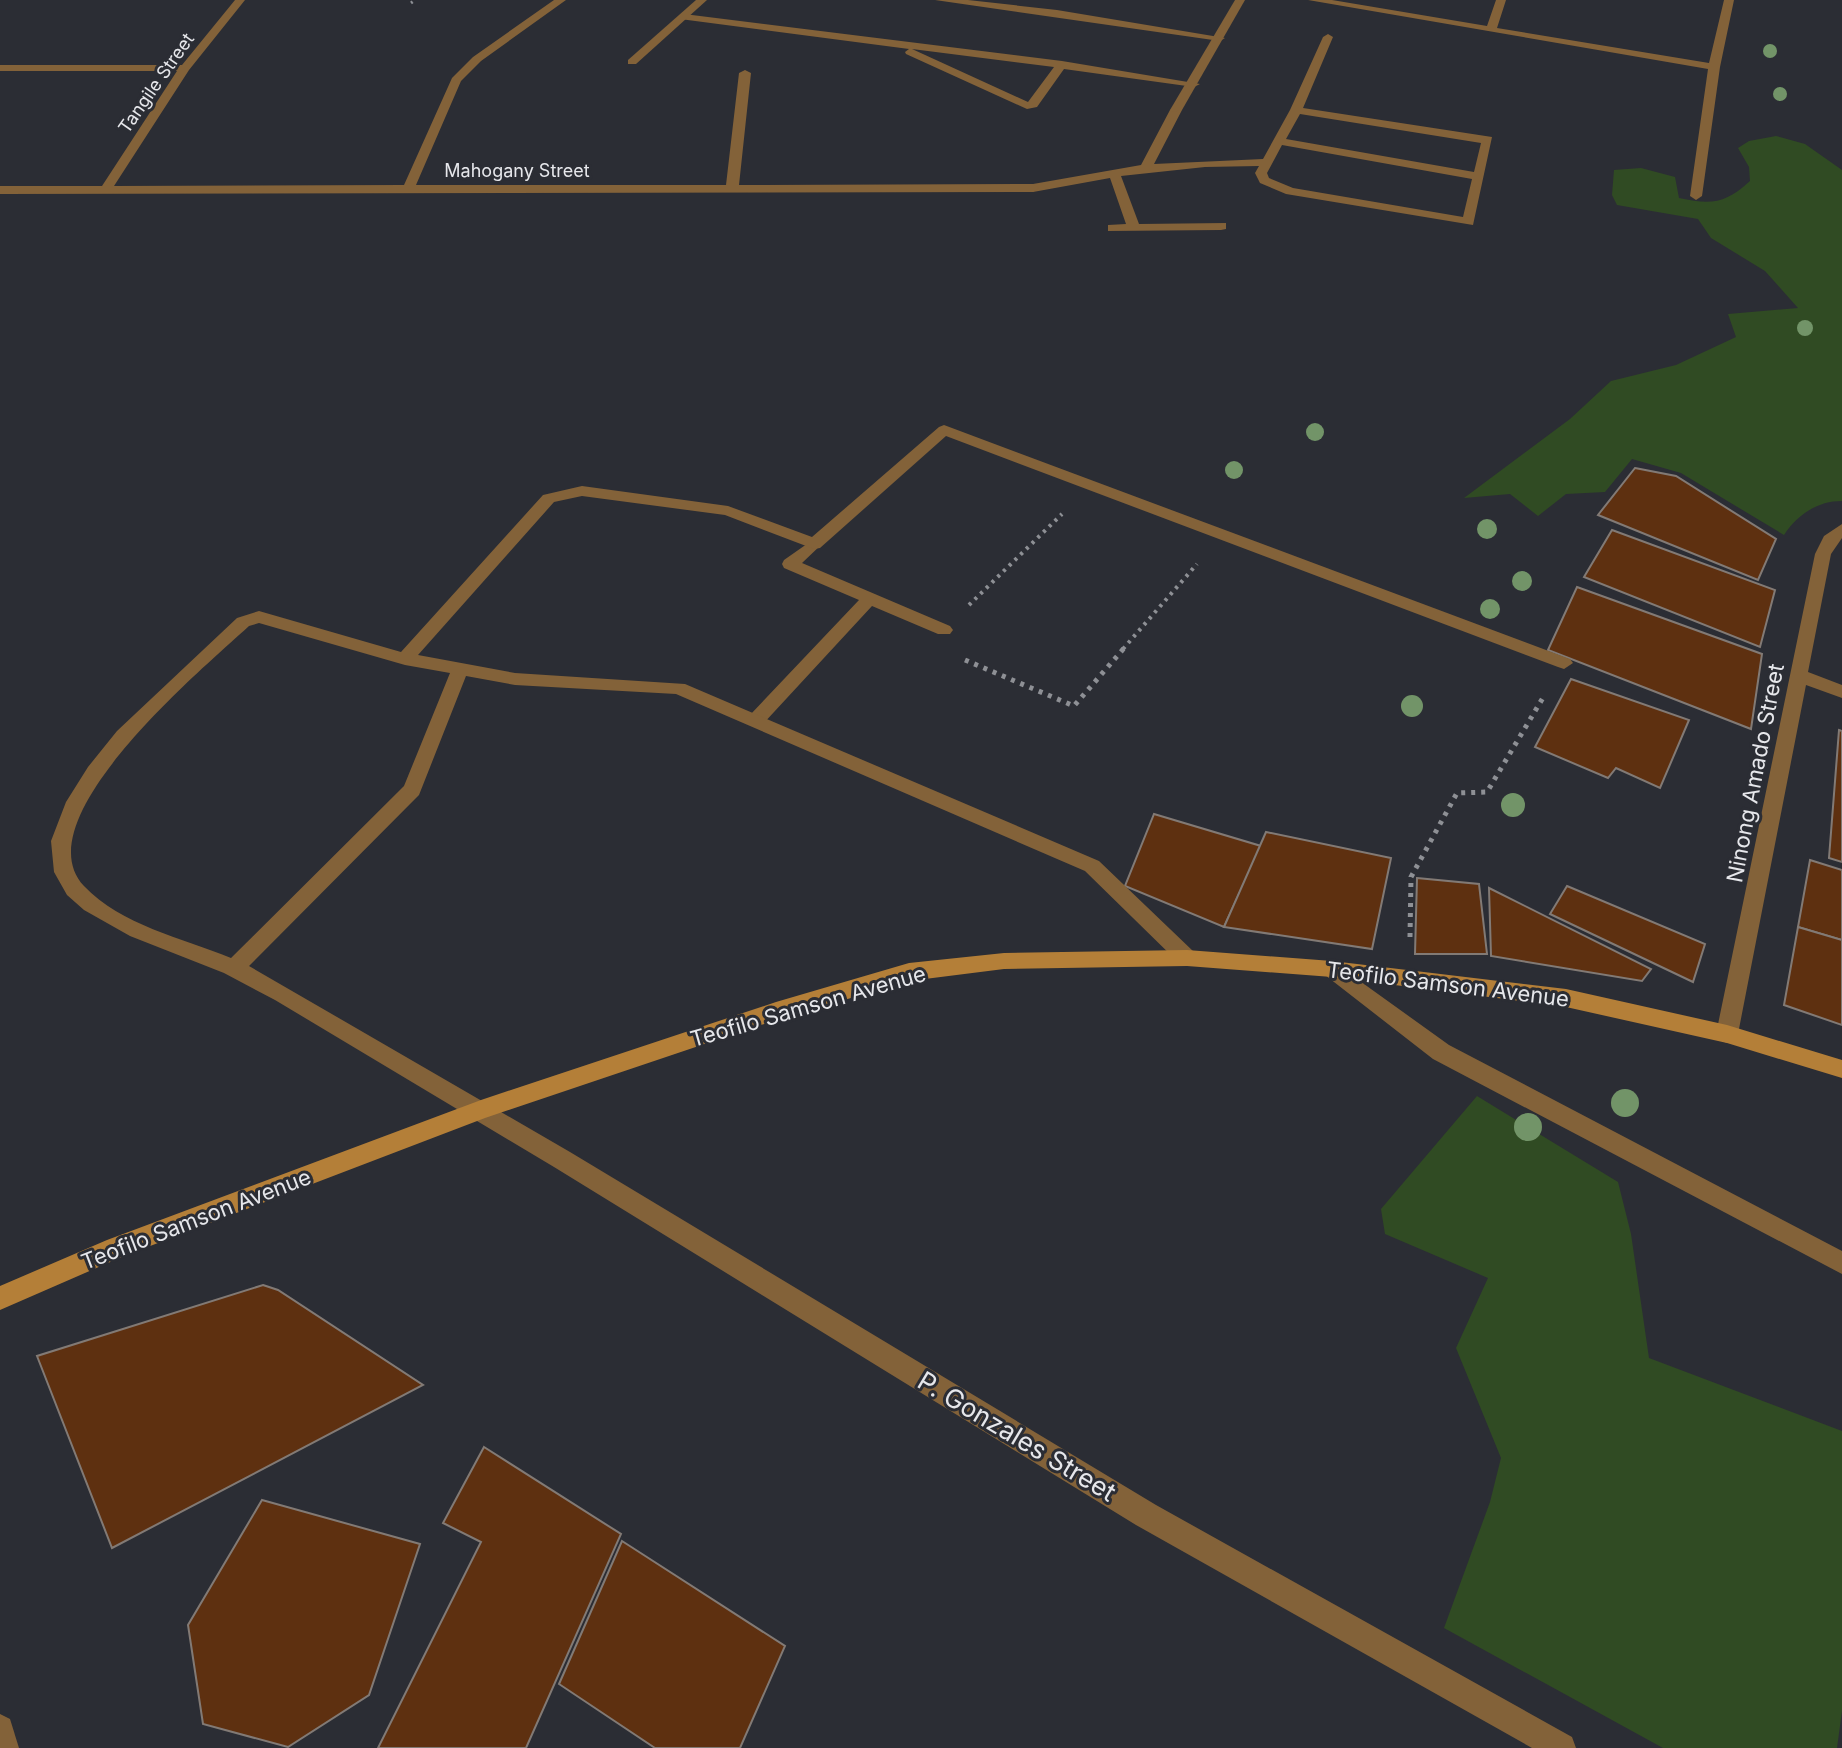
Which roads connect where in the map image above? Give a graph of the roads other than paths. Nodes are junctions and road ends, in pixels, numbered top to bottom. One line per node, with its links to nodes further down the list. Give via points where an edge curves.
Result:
1 (240, 0): 18 (street, Tangile Street)
2 (561, 0): 27 (street, via 456,80)
3 (702, 0): 9 (street)
4 (940, 0): 12 (street)
5 (1240, 0): 12 (street)
6 (1313, 0): 10 (street)
7 (1501, 0): 10 (street)
8 (1729, 0): 16 (street)
9 (684, 17): 13 (street); 14 (street)
10 (1491, 29): 16 (street)
11 (1328, 37): 21 (street)
12 (1220, 38): 20 (street)
13 (896, 45): 15 (street); 15 (street, via 1027,106)
14 (632, 62)
15 (1062, 64): 20 (street)
16 (1714, 67): 31 (street)
17 (0, 68): 18 (street)
18 (185, 68): 29 (street, Tangile Street)
19 (745, 73): 28 (street)
20 (1194, 84): 24 (street)
21 (1296, 110): 22 (street); 26 (street, via 1488,140)
22 (1278, 141): 23 (street); 26 (street)
23 (1266, 163): 24 (street, Mahogany Street); 26 (street, via 1264,180 1290,191 1468,222)
24 (1147, 166): 25 (street, Mahogany Street)
25 (1114, 173): 28 (street, Mahogany Street, via 1033,188); 34 (street)
26 (1479, 177)
27 (409, 188): 28 (street, Mahogany Street); 29 (street, Mahogany Street)
28 (732, 188)
29 (106, 189): 30 (street, Mahogany Street)
30 (0, 190)
31 (1696, 196)
32 (1221, 226): 34 (street)
33 (1113, 228): 34 (street)
34 (1134, 228)
35 (1842, 529): 42 (street, Ninong Amado Street, via 1823,554)
36 (814, 544): 37 (street, via 790,564); 39 (street, via 728,511 582,491 549,498); 40 (street, via 944,430)
37 (870, 598): 38 (street); 44 (street)
38 (944, 630)
39 (405, 659): 41 (street); 46 (street, P. Gonzales Street, via 254,617 127,728 80,793 62,826 63,870 84,900 137,931)
40 (1564, 663)
41 (460, 670): 44 (street, via 515,679 679,688); 46 (street, via 412,790)
42 (1799, 675): 43 (street); 48 (street, Ninong Amado Street)
43 (1842, 692)
44 (756, 720): 45 (street, via 1092,866)
45 (1187, 958): 47 (main road, Teofilo Samson Avenue); 50 (main road, Teofilo Samson Avenue, via 1004,961 909,972)
46 (234, 968): 50 (street, P. Gonzales Street)
47 (1332, 969): 48 (main road, Teofilo Samson Avenue, via 1566,998); 51 (street, via 1441,1052)
48 (1727, 1034): 49 (main road, Teofilo Samson Avenue)
49 (1842, 1069)
50 (481, 1110): 52 (main road, Teofilo Samson Avenue, via 116,1248); 55 (street, P. Gonzales Street, via 1147,1516)
51 (1842, 1263)
52 (0, 1298)
53 (0, 1729): 54 (street)
54 (4, 1748)
55 (1561, 1748)

